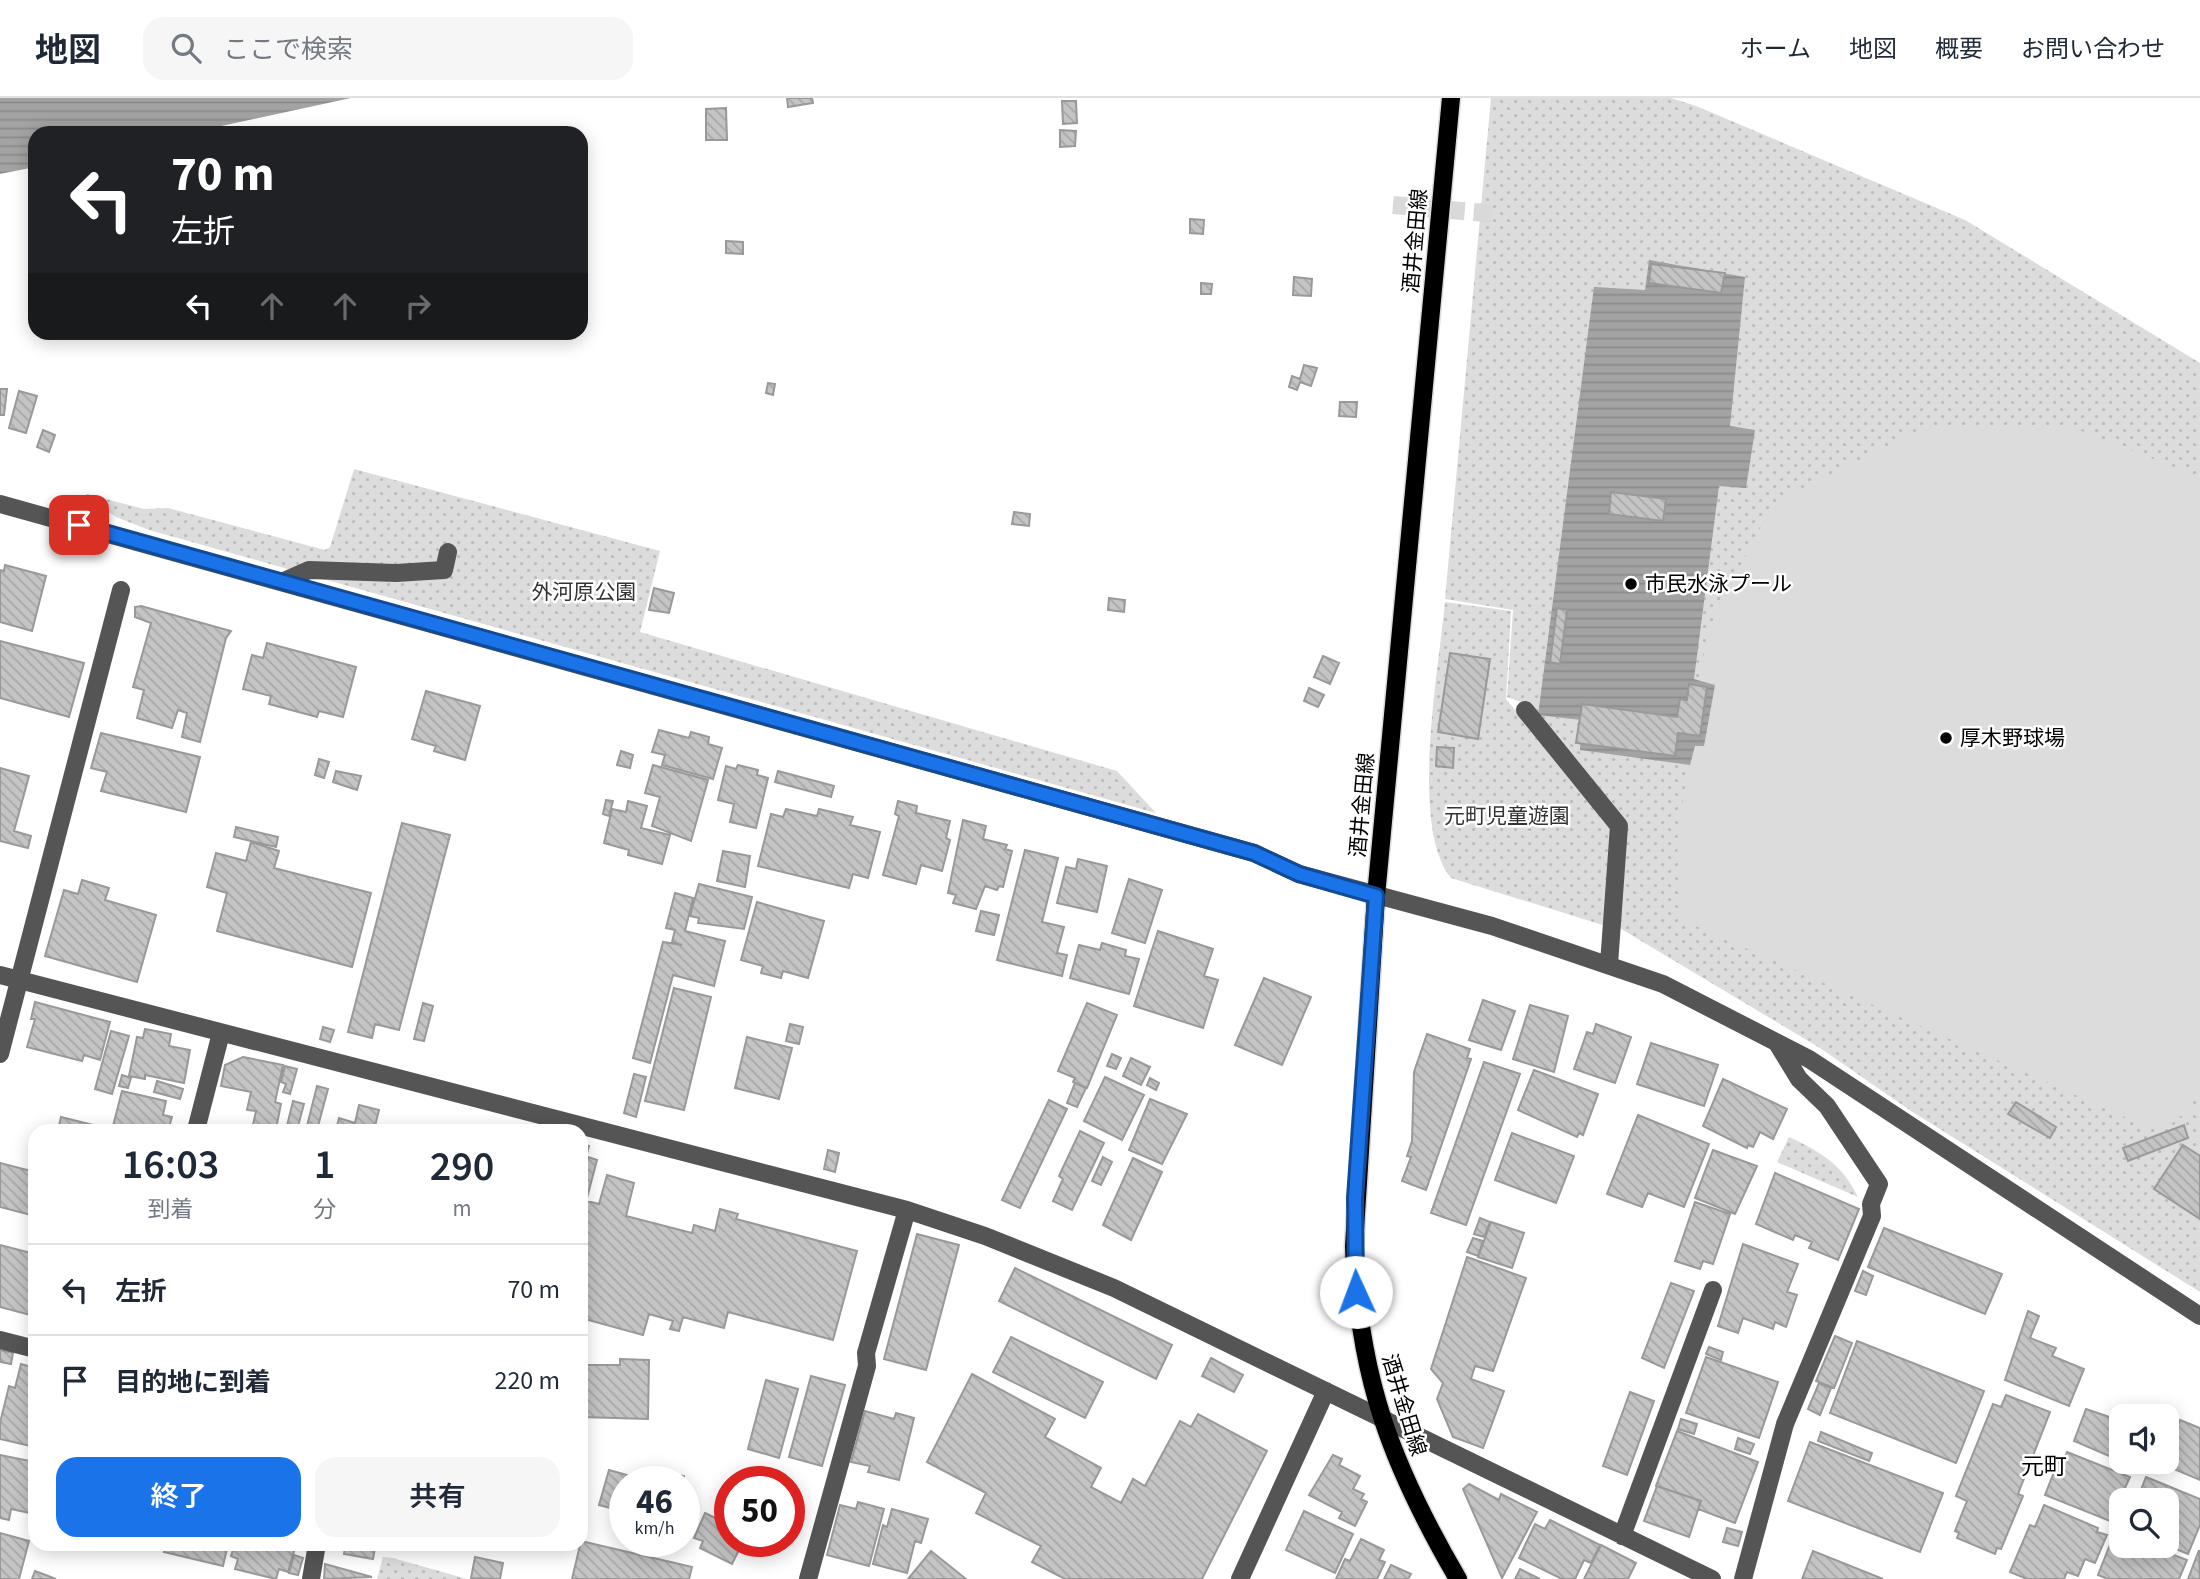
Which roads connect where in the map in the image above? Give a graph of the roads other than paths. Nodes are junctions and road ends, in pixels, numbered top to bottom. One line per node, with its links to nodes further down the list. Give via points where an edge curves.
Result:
1 (1451, 99): 7 (main road, 酒井金田線)
2 (0, 504): 4 (street)
3 (448, 552): 4 (street, via 444,570 309,570)
4 (284, 581): 7 (street, via 1254,853 1299,874)
5 (121, 590): 10 (street)
6 (1525, 710): 8 (street, via 1619,826)
7 (1376, 896): 8 (street, via 1492,926); 23 (main road, 酒井金田線, via 1354,1246 1363,1345)
8 (1609, 964): 12 (street, via 1662,984)
9 (0, 975): 10 (street)
10 (18, 980): 11 (street); 13 (street)
11 (221, 1034): 14 (street); 15 (street)
12 (1776, 1041): 19 (street); 31 (street, via 1798,1079 1827,1106 1879,1184 1871,1204 1872,1216 1785,1424)
13 (0, 1054)
14 (198, 1124)
15 (572, 1124)
16 (588, 1128): 17 (street)
17 (907, 1210): 22 (street, via 1114,1288); 27 (street)
18 (1713, 1290): 24 (street)
19 (2200, 1316)
20 (0, 1340): 21 (street)
21 (28, 1347)
22 (1326, 1391): 23 (street); 28 (street)
23 (1381, 1416): 24 (street); 29 (main road, 酒井金田線, via 1399,1467)
24 (1622, 1536): 30 (street)
25 (316, 1551): 26 (street)
26 (311, 1579)
27 (808, 1579)
28 (1240, 1579)
29 (1458, 1579)
30 (1712, 1579)
31 (1744, 1579)

